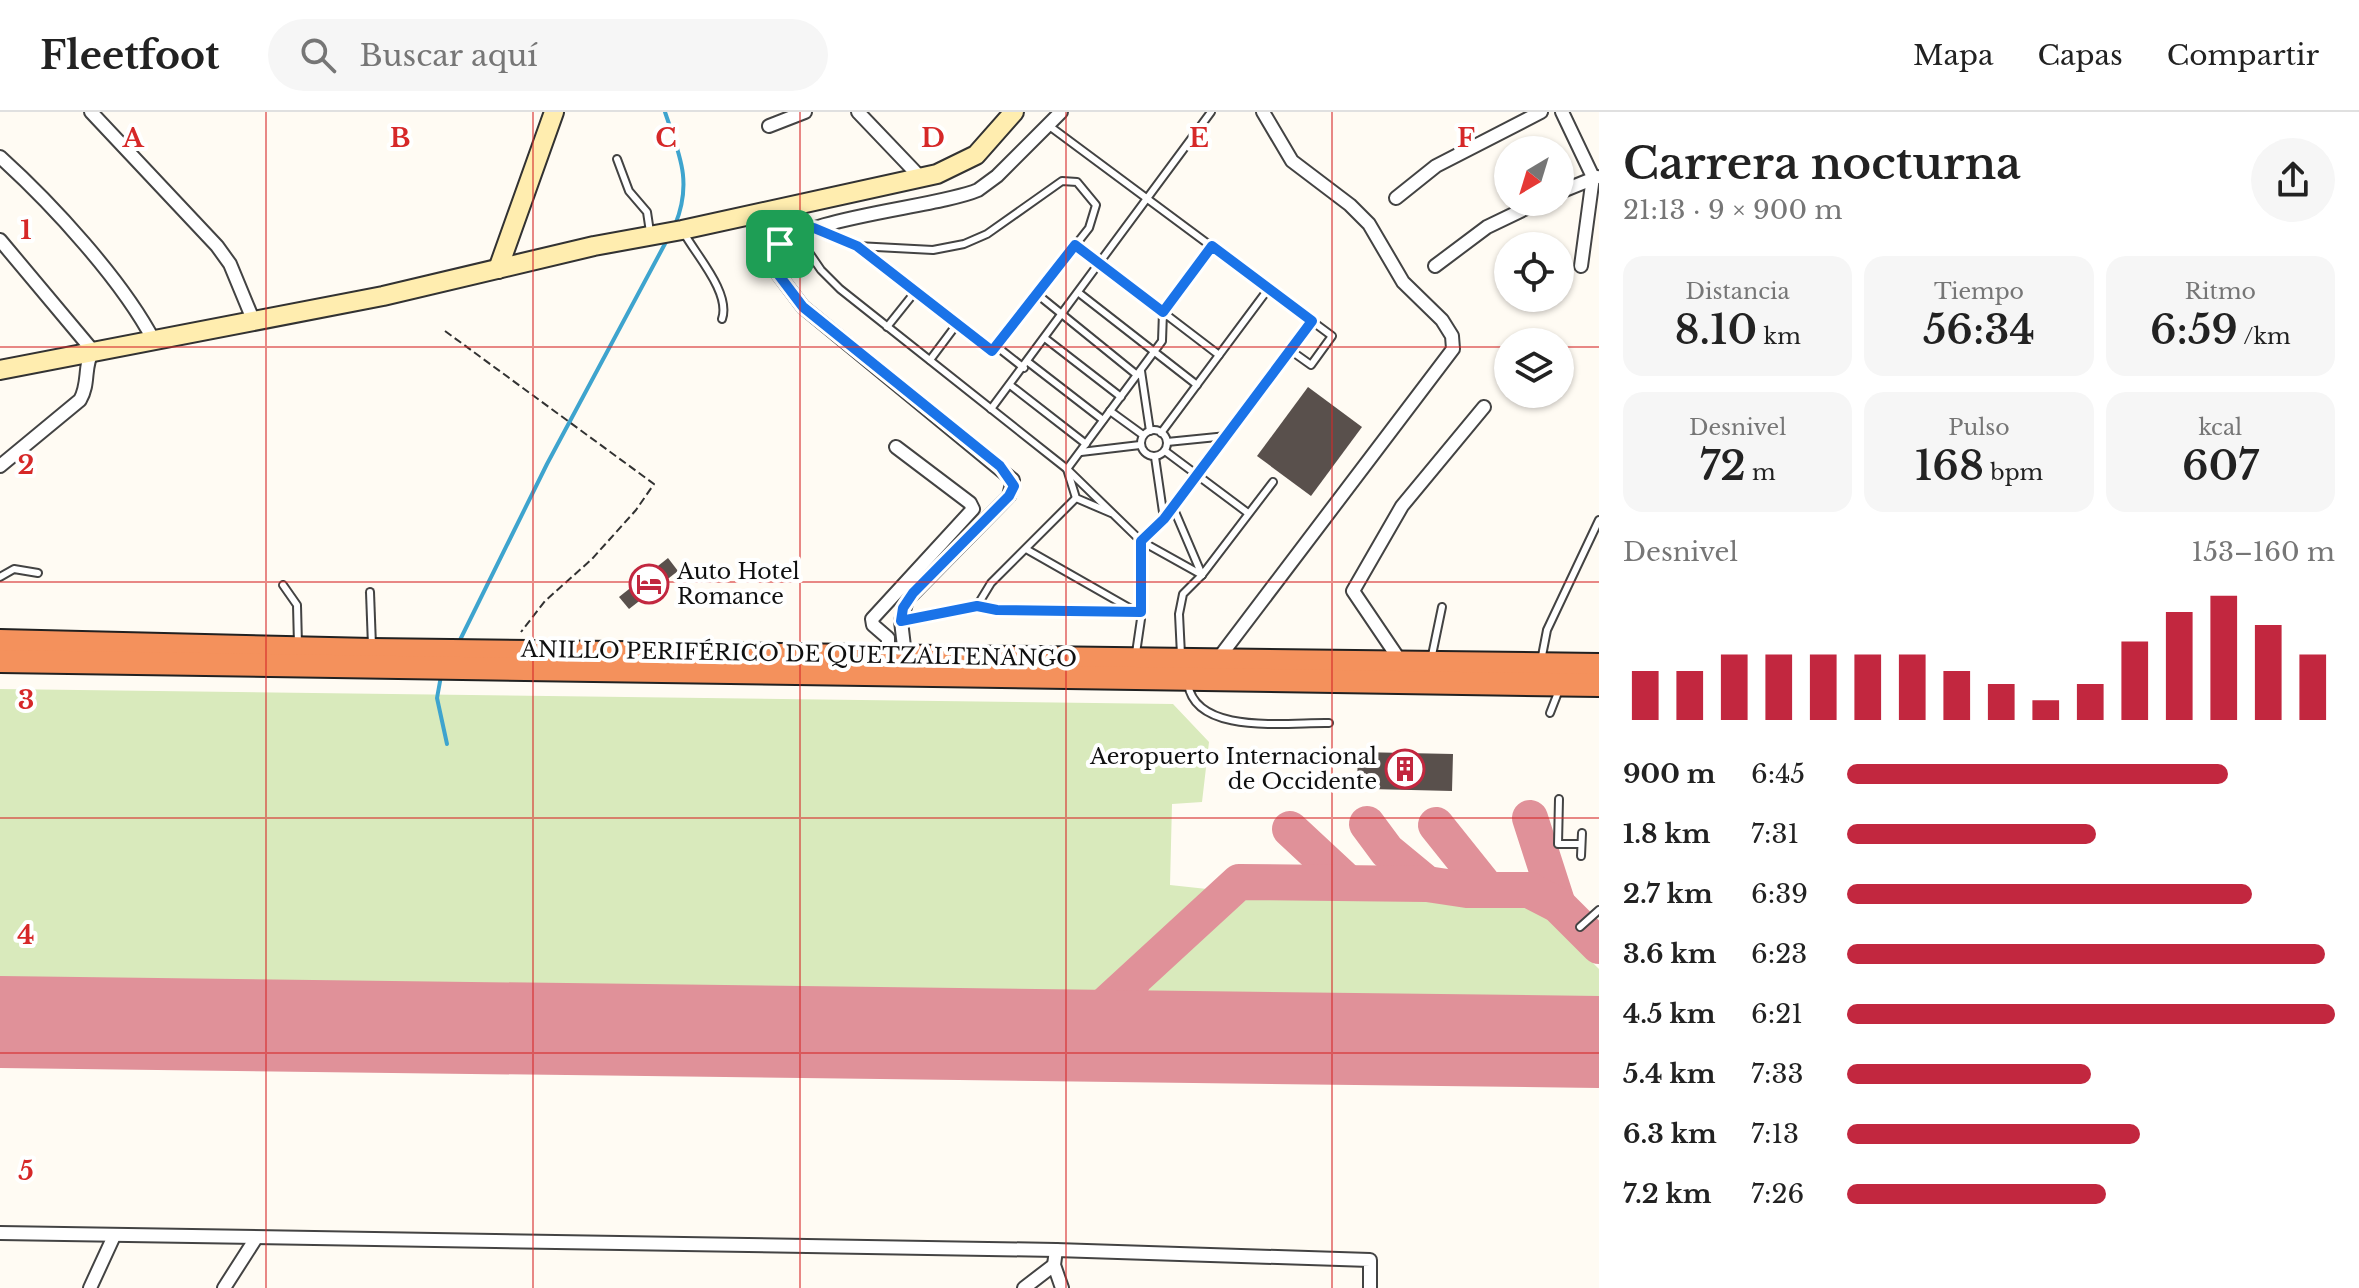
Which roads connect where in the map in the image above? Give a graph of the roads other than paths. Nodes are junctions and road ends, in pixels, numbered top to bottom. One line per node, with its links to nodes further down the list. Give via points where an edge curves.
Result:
1 (91, 112): 41 (street, via 217,246)
2 (554, 112): 32 (street)
3 (805, 112): 12 (street)
4 (858, 112): 16 (street)
5 (1014, 112): 16 (street, via 976,155)
6 (1061, 112): 11 (street)
7 (1211, 112): 18 (lane)
8 (1263, 112): 100 (street, via 1292,161 1369,224 1403,282 1442,320 1453,349)
9 (1541, 112): 19 (street, via 1436,166)
10 (1562, 112): 15 (street)
11 (1048, 125): 18 (lane); 21 (street, via 978,190)
12 (769, 126)
13 (0, 157): 45 (street, via 74,234)
14 (617, 159): 24 (lane, via 626,187 647,212)
15 (1596, 177): 17 (street); 31 (street)
16 (921, 178): 22 (street)
17 (1574, 186)
18 (1147, 198): 28 (lane); 29 (lane)
19 (1396, 198)
20 (1512, 216): 30 (street, via 1473,236)
21 (814, 228): 23 (street); 27 (lane)
22 (682, 230): 24 (street); 39 (lane, via 717,289)
23 (796, 234): 43 (lane, via 829,280); 92 (street, via 780,244 774,261 789,292 1013,480 1009,496 907,600)
24 (654, 235): 32 (street)
25 (0, 240): 48 (street)
26 (1075, 245): 27 (lane, via 1094,220 1096,205 1086,189 1069,180 1053,184 987,234 964,244 933,250); 29 (lane); 36 (lane)
27 (857, 246): 34 (lane)
28 (1212, 246): 33 (lane); 37 (lane)
29 (1100, 264): 35 (lane); 37 (lane)
30 (1435, 266)
31 (1581, 266)
32 (498, 269): 41 (street)
33 (1269, 288): 40 (lane); 50 (lane)
34 (915, 292): 42 (lane); 43 (lane)
35 (1079, 293): 38 (lane); 49 (lane)
36 (1037, 294): 38 (lane); 46 (lane)
37 (1163, 312): 49 (lane, via 1165,335); 50 (lane)
38 (1063, 316): 44 (lane); 54 (lane)
39 (722, 319)
40 (1312, 321): 47 (lane); 47 (lane, via 1332,336 1311,365)
41 (254, 322): 45 (street)
42 (957, 324): 46 (lane, via 992,351); 51 (lane)
43 (887, 327): 51 (lane)
44 (1046, 339): 52 (lane); 57 (lane)
45 (154, 341): 48 (street)
46 (996, 346): 52 (lane)
47 (1290, 350): 64 (lane)
48 (93, 351): 53 (street); 72 (street, via 80,400)
49 (1155, 351): 54 (lane); 56 (lane)
50 (1219, 355): 56 (lane)
51 (930, 360): 59 (lane)
52 (1026, 365): 55 (lane); 61 (lane)
53 (0, 370)
54 (1139, 372): 57 (lane); 62 (lane)
55 (1010, 385): 59 (lane); 66 (lane)
56 (1197, 385): 63 (lane)
57 (1121, 397): 60 (lane)
58 (1484, 407): 102 (street, via 1402,506 1353,591)
59 (991, 409): 73 (lane)
60 (1110, 411): 61 (lane); 62 (lane)
61 (1103, 420): 66 (lane)
62 (1147, 433): 63 (lane); 67 (lane)
63 (1161, 433): 65 (lane)
64 (1227, 436): 65 (lane); 74 (lane)
65 (1167, 442): 69 (lane)
66 (1086, 444): 70 (lane)
67 (1140, 445): 70 (lane); 71 (lane)
68 (896, 447): 96 (street, via 973,509 872,619)
69 (1165, 451): 71 (lane); 74 (lane)
70 (1081, 452): 73 (lane)
71 (1155, 457): 80 (lane)
72 (0, 466)
73 (1067, 469): 76 (lane); 79 (lane)
74 (1197, 474): 77 (lane); 78 (lane)
75 (1273, 482): 78 (lane)
76 (1076, 498): 79 (lane); 83 (lane)
77 (1173, 507): 80 (lane); 85 (lane)
78 (1248, 513): 85 (lane)
79 (1118, 516): 82 (lane)
80 (1164, 519): 82 (lane)
81 (1599, 520): 104 (lane, via 1547,630)
82 (1141, 541): 85 (lane); 91 (lane)
83 (1026, 549): 89 (lane, via 991,583); 91 (lane)
84 (38, 573): 86 (lane, via 14,569)
85 (1202, 575): 99 (lane, via 1183,594)
86 (0, 577)
87 (283, 585): 94 (lane, via 297,605)
88 (370, 592): 95 (lane)
89 (977, 606): 91 (lane); 92 (lane)
90 (1442, 607): 103 (lane)
91 (1138, 612): 98 (lane)
92 (901, 621): 96 (street)
93 (0, 641): 94 (highway, ANILLO PERIFÉRICO DE QUETZALTENANGO)
94 (298, 649): 95 (highway, ANILLO PERIFÉRICO DE QUETZALTENANGO)
95 (372, 650): 97 (highway, ANILLO PERIFÉRICO DE QUETZALTENANGO)
96 (897, 655): 97 (highway, ANILLO PERIFÉRICO DE QUETZALTENANGO, via 512,651); 98 (highway, ANILLO PERIFÉRICO DE QUETZALTENANGO)
97 (454, 656): 101 (highway, ANILLO PERIFÉRICO DE QUETZALTENANGO, via 424,668); 106 (highway, ANILLO PERIFÉRICO DE QUETZALTENANGO)
98 (1135, 657): 99 (highway, ANILLO PERIFÉRICO DE QUETZALTENANGO)
99 (1181, 658): 100 (highway, ANILLO PERIFÉRICO DE QUETZALTENANGO)
100 (1218, 659): 102 (highway, ANILLO PERIFÉRICO DE QUETZALTENANGO)
101 (0, 661)
102 (1401, 662): 103 (highway, ANILLO PERIFÉRICO DE QUETZALTENANGO)
103 (1430, 663): 104 (highway, ANILLO PERIFÉRICO DE QUETZALTENANGO)
104 (1541, 664): 105 (highway, ANILLO PERIFÉRICO DE QUETZALTENANGO)
105 (1599, 665)
106 (1188, 680): 107 (highway, ANILLO PERIFÉRICO DE QUETZALTENANGO); 110 (lane, via 1193,700 1218,718)
107 (1559, 685): 108 (highway, ANILLO PERIFÉRICO DE QUETZALTENANGO); 109 (lane)
108 (1599, 685)
109 (1550, 713)
110 (1329, 723)
111 (1559, 799): 113 (lane, via 1558,844)
112 (1582, 833): 113 (lane)
113 (1581, 844): 114 (lane)
114 (1581, 856)
115 (1599, 910): 116 (lane)
116 (1580, 927)
117 (0, 1233): 118 (street)
118 (114, 1236): 119 (street); 122 (street)
119 (256, 1238): 120 (street); 123 (street)
120 (1056, 1250): 121 (street); 126 (street, via 1370,1260)
121 (1054, 1265): 124 (street); 125 (street)
122 (90, 1288)
123 (224, 1288)
124 (1024, 1288)
125 (1062, 1288)
126 (1370, 1288)

